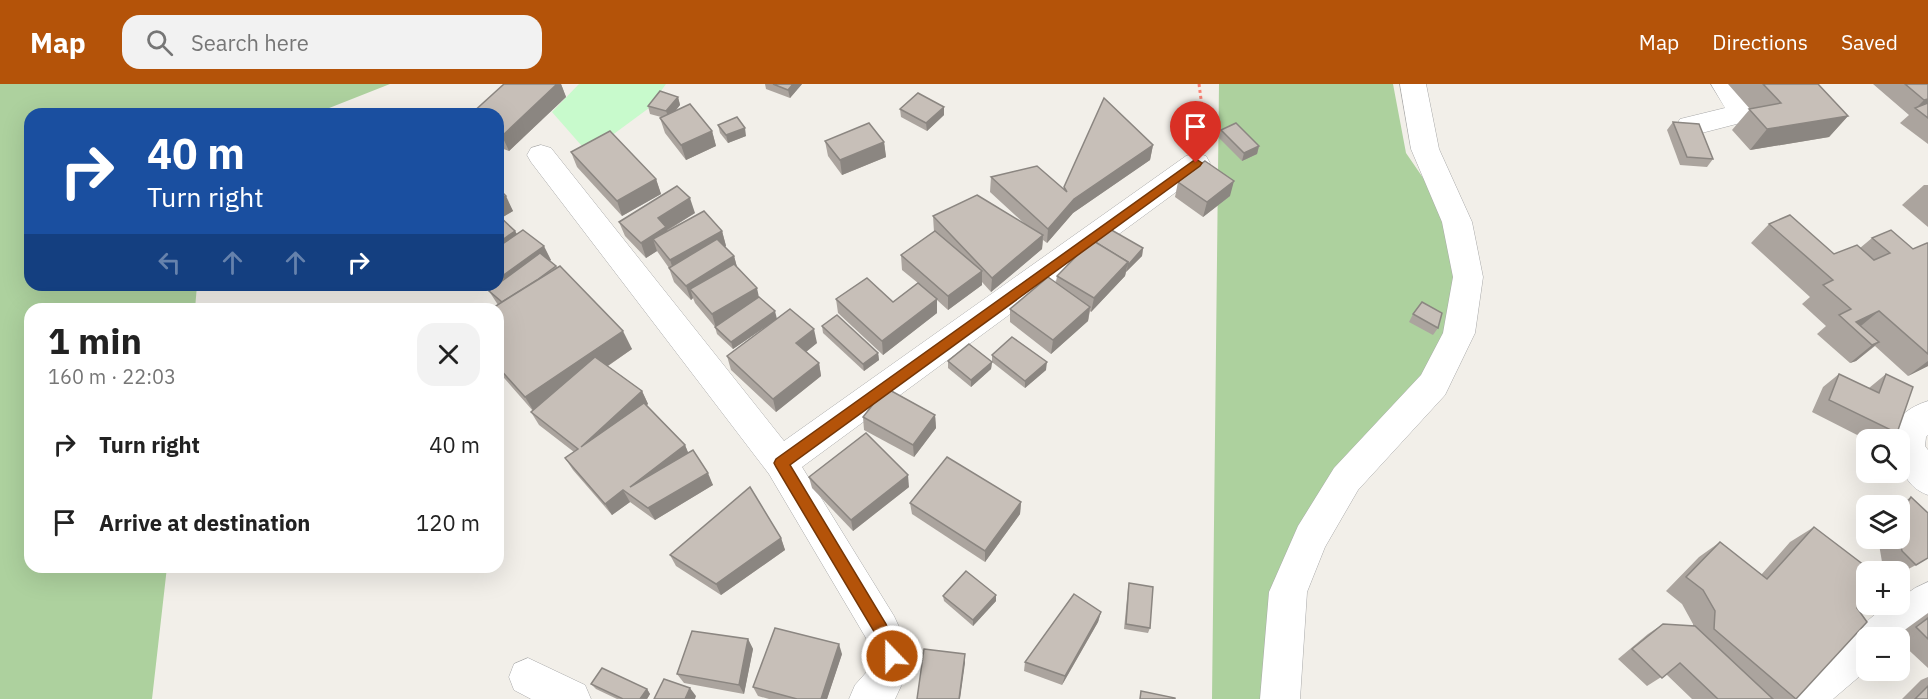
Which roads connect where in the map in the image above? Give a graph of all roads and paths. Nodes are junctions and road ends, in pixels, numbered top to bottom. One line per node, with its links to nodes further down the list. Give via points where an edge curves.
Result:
1 (1199, 84): 6 (path, via 1206,136)
2 (1413, 84): 16 (street, via 1425,149 1458,222 1468,277 1459,333 1433,385 1346,479 1311,538 1288,591)
3 (1724, 84): 4 (street, via 1739,107 1738,114)
4 (1690, 126)
5 (541, 155): 8 (street)
6 (1196, 163): 8 (street)
7 (1928, 415): 9 (street, via 1909,430 1908,448)
8 (781, 463): 15 (street, via 881,629 892,656 888,680)
9 (1923, 473)
10 (1928, 600): 11 (street)
11 (1892, 627)
12 (1856, 654): 17 (street, via 1821,683)
13 (528, 677): 14 (street)
14 (572, 699)
15 (869, 699)
16 (1281, 699)
17 (1812, 699)

